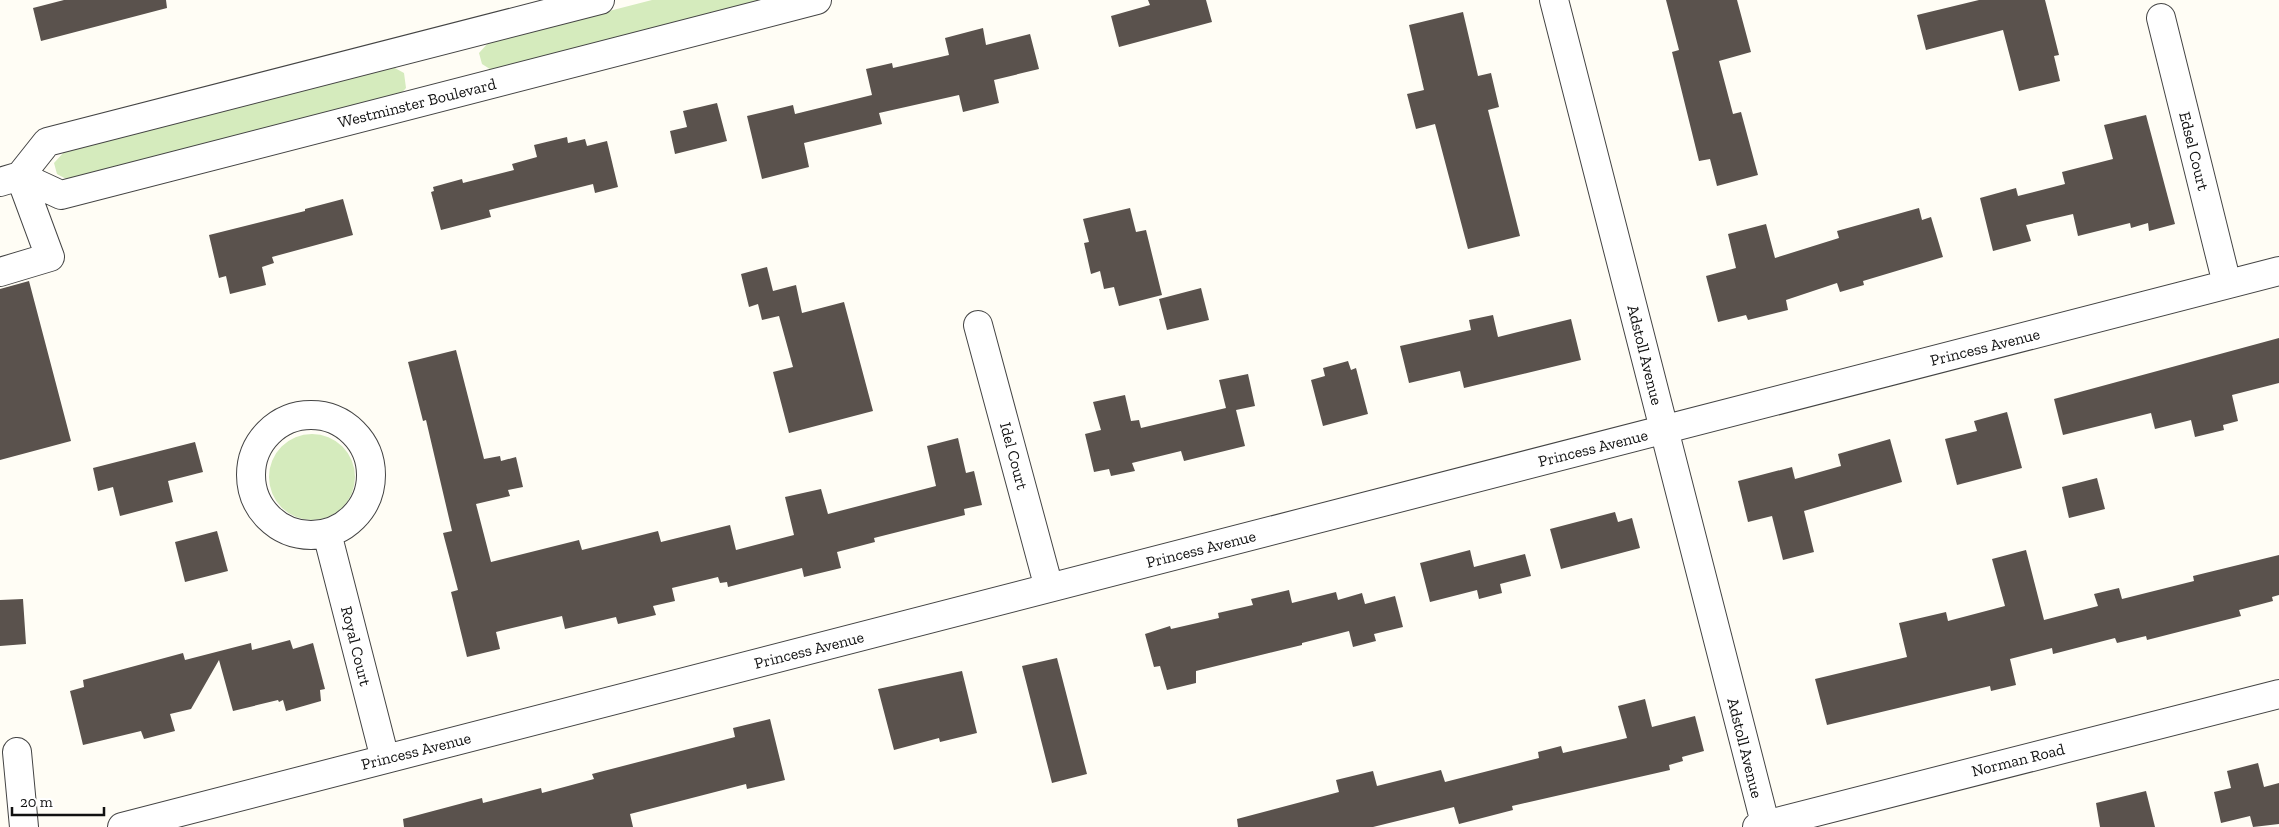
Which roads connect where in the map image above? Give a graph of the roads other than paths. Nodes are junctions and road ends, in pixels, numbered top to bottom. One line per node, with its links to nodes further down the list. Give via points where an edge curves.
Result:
1 (600, 0): 5 (street, via 47,142)
2 (817, 0): 5 (street, Westminster Boulevard, via 60,195)
3 (1554, 0): 10 (street, Adstoll Avenue)
4 (2161, 18): 8 (street, Edsel Court)
5 (10, 179): 7 (street, via 50,257)
6 (2279, 271): 8 (street, Princess Avenue)
7 (0, 272)
8 (2227, 284): 10 (street, Princess Avenue)
9 (978, 325): 12 (street, Idel Court)
10 (1664, 429): 12 (street, Princess Avenue); 16 (street, Adstoll Avenue)
11 (327, 533): 11 (street, via 297,534 278,526 264,513 254,494 251,476 260,442 289,419 310,415 327,417 346,426 367,453 371,479 366,499 356,515 340,528); 15 (street, Royal Court)
12 (1049, 588): 15 (street, Princess Avenue)
13 (2279, 694): 16 (street, Norman Road)
14 (17, 752): 17 (street)
15 (385, 759): 18 (street, Princess Avenue)
16 (1763, 826)
17 (24, 827)
18 (122, 827)

